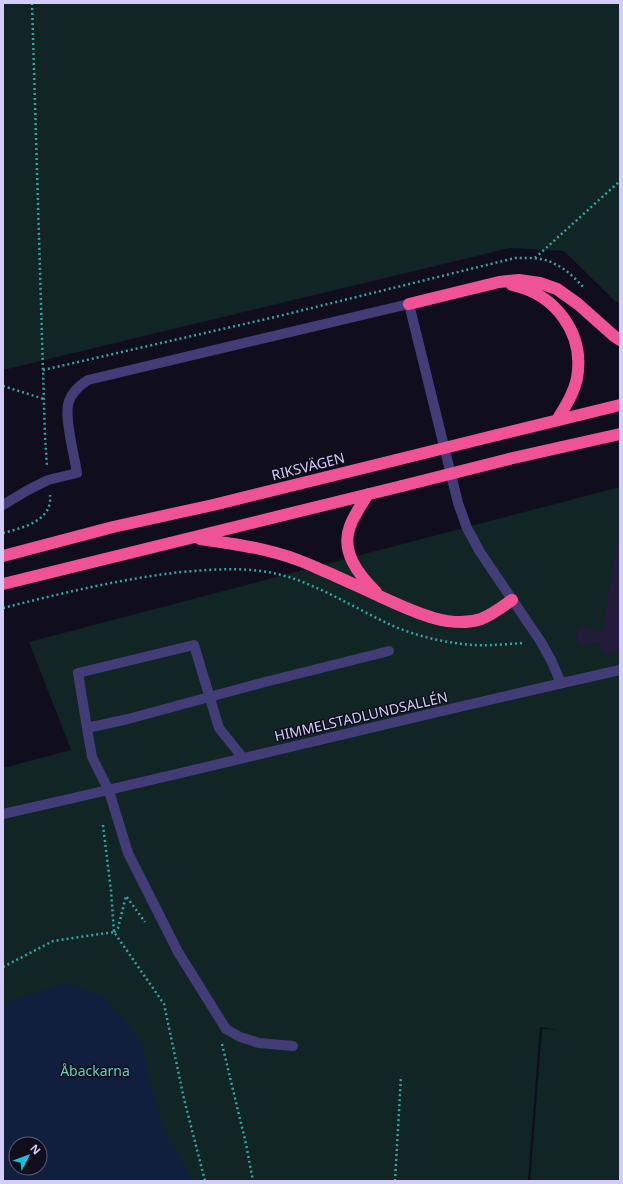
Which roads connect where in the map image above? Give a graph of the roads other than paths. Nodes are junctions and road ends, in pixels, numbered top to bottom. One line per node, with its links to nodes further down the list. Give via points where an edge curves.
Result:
1 (499, 282): 2 (highway); 3 (highway, via 518,280 540,283 557,289); 5 (highway, via 522,287 539,296 557,309 568,323 577,345 577,379 570,399)
2 (409, 304): 8 (street, via 88,380 78,387 68,405 67,416 77,473 48,480); 13 (street, via 458,503 467,528 480,552)
3 (620, 340)
4 (620, 404): 5 (highway, RIKSVÄGEN)
5 (557, 420): 10 (highway, RIKSVÄGEN, bridge)
6 (620, 434): 7 (highway, bridge)
7 (368, 494): 9 (highway); 12 (highway, via 349,528 348,550 363,579)
8 (3, 505)
9 (195, 538): 11 (highway); 12 (highway, via 275,552 300,560)
10 (3, 556)
11 (3, 584)
12 (379, 596): 13 (highway, via 427,616 466,622 495,612)
13 (512, 600): 16 (street, via 541,642)
14 (389, 652): 17 (street)
15 (620, 670): 16 (street, HIMMELSTADLUNDSALLÉN)
16 (561, 683): 19 (street, HIMMELSTADLUNDSALLÉN)
17 (209, 697): 18 (street); 18 (street, via 194,645 78,673); 19 (street, via 219,728)
18 (87, 728): 20 (street, via 92,757)
19 (243, 758): 20 (street, HIMMELSTADLUNDSALLÉN)
20 (110, 791): 21 (street, HIMMELSTADLUNDSALLÉN); 22 (street, via 128,854 178,952 226,1029 259,1043)
21 (3, 814)
22 (293, 1046)

